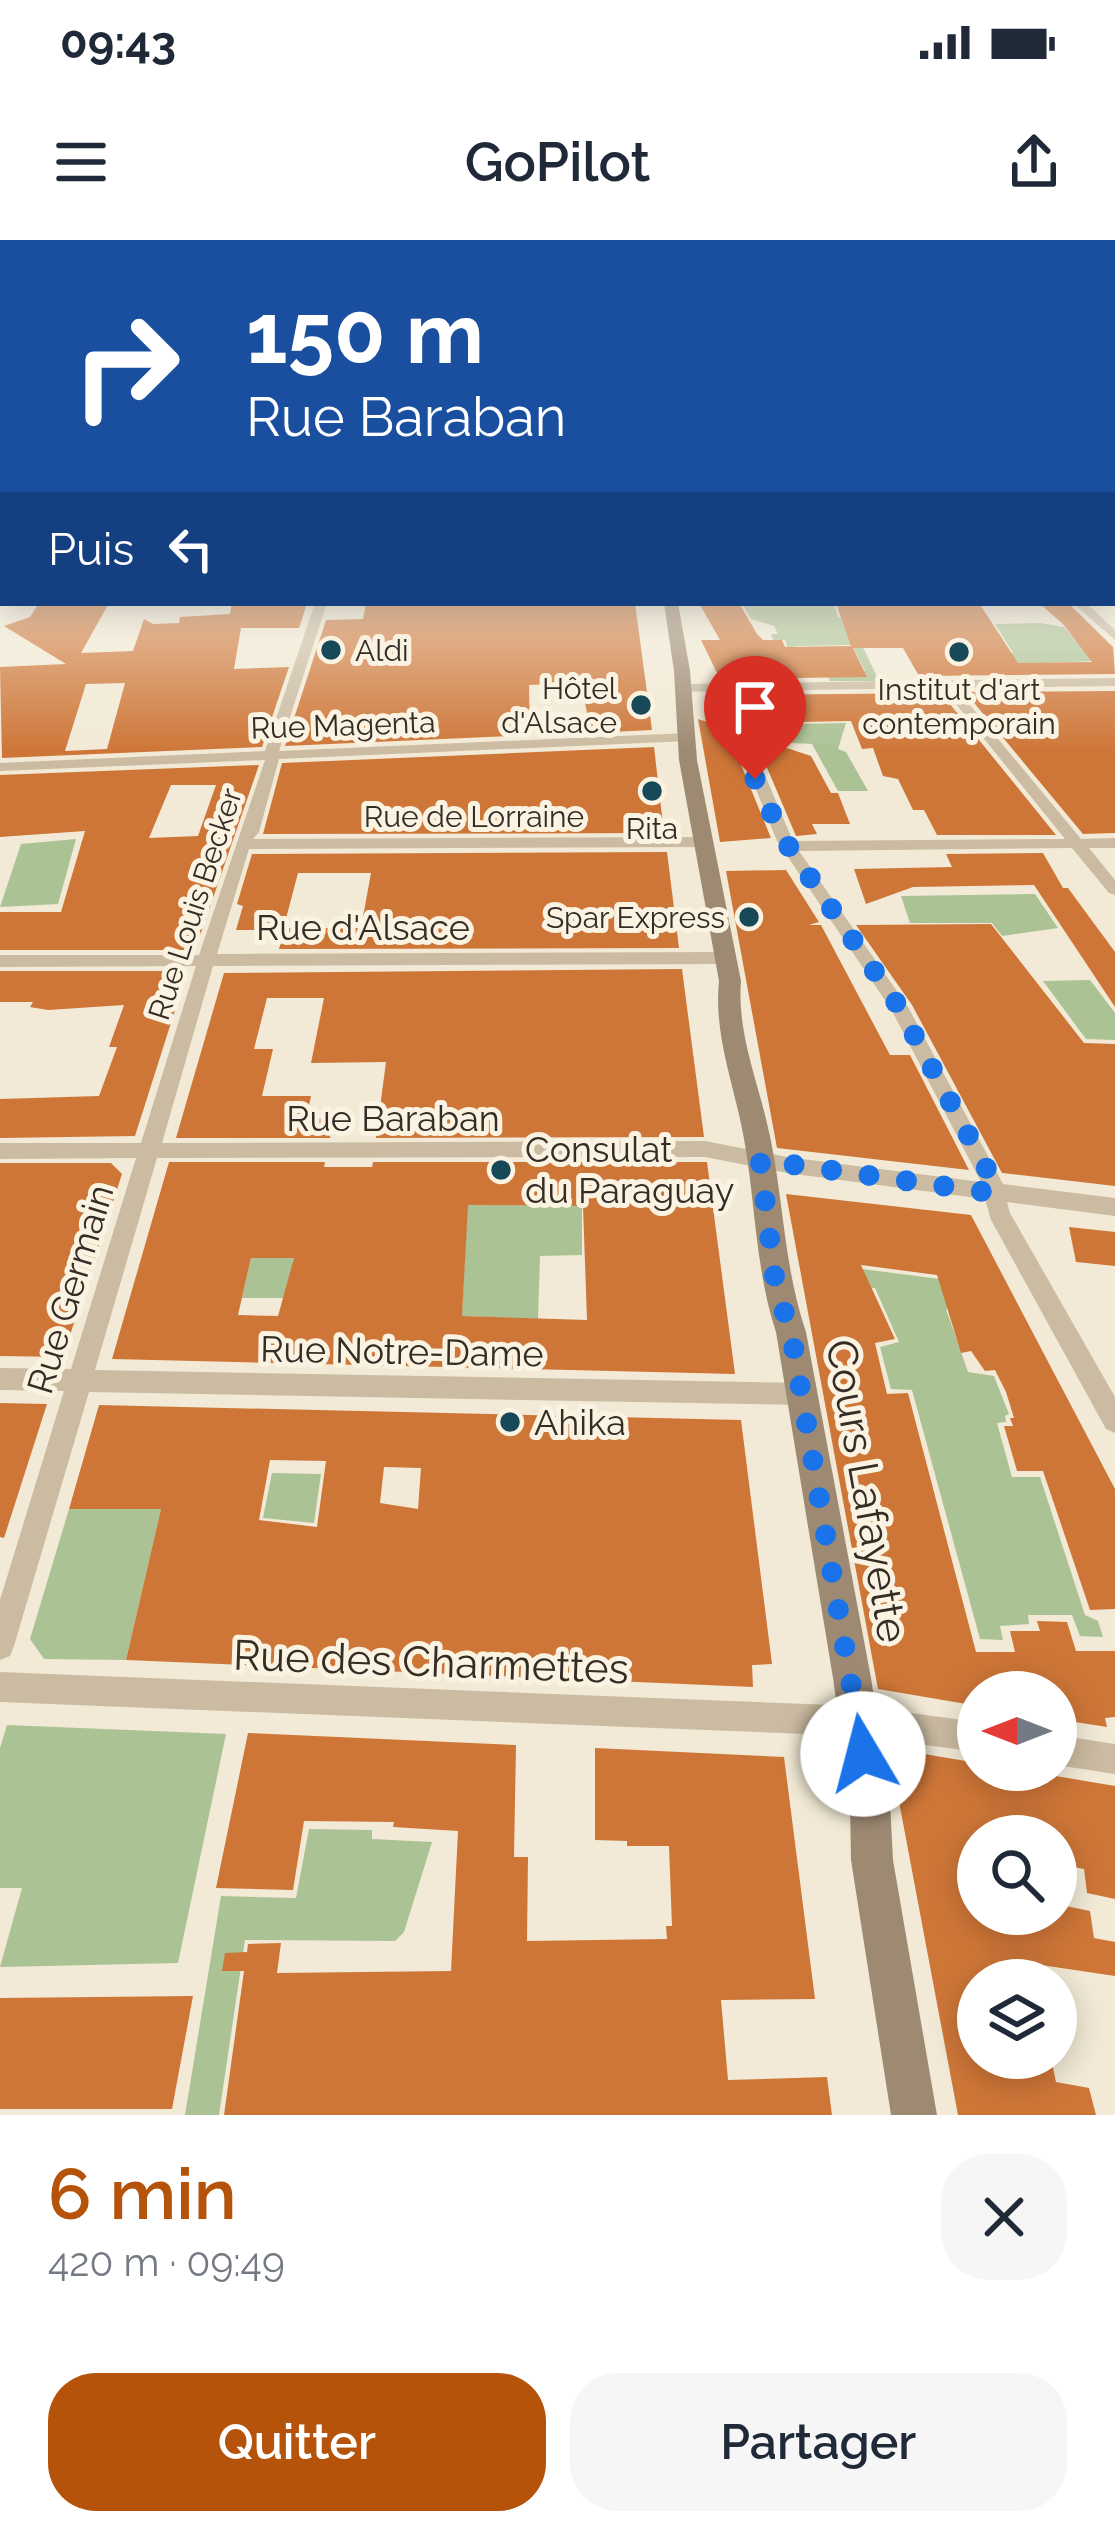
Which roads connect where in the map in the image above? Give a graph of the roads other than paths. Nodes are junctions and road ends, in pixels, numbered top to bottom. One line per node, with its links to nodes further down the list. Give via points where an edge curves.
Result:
1 (320, 606): 10 (street, Rue Louis Becker)
2 (670, 606): 7 (main road, Cours Lafayette)
3 (1082, 606): 4 (street)
4 (1115, 636)
5 (1115, 682): 6 (street)
6 (946, 685): 8 (street); 15 (street)
7 (682, 688): 8 (street); 9 (main road, Cours Lafayette)
8 (721, 688): 16 (street)
9 (688, 737): 10 (street, Rue Magenta); 12 (main road, Cours Lafayette)
10 (271, 756): 11 (street, Rue Magenta); 14 (street, Rue Louis Becker)
11 (0, 767)
12 (706, 842): 14 (street, Rue de Lorraine); 18 (main road, Cours Lafayette)
13 (1115, 843): 15 (street)
14 (243, 844): 20 (street, Rue Louis Becker)
15 (1077, 844): 16 (street); 17 (street)
16 (790, 847): 24 (street, via 899,1007)
17 (1115, 890)
18 (726, 958): 20 (street, Rue d'Alsace); 23 (main road, Cours Lafayette)
19 (0, 961): 20 (street, Rue d'Alsace)
20 (207, 961): 22 (street, Rue Louis Becker)
21 (0, 1151): 22 (street, Rue Baraban)
22 (155, 1154): 23 (street, Rue Baraban, via 705,1149); 27 (street, Rue Germain)
23 (745, 1157): 24 (street, Rue Baraban); 28 (main road, Cours Lafayette)
24 (993, 1193): 25 (street, Rue Baraban); 29 (street)
25 (1115, 1207)
26 (0, 1379): 27 (street, Rue Notre-Dame)
27 (80, 1380): 28 (street, Rue Notre-Dame); 30 (street, Rue Germain)
28 (802, 1394): 32 (main road, Cours Lafayette)
29 (1115, 1421)
30 (0, 1646)
31 (0, 1687): 32 (street, Rue des Charmettes)
32 (858, 1720): 33 (street, Rue des Charmettes); 36 (main road, Cours Lafayette)
33 (957, 1735)
34 (1077, 1753): 35 (street)
35 (1115, 1759)
36 (914, 2115)

